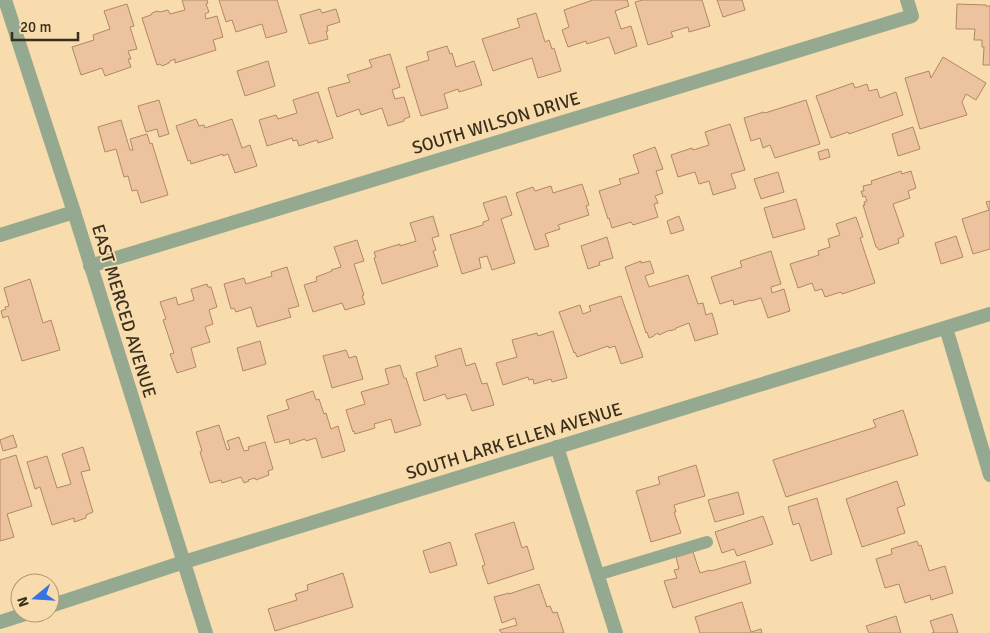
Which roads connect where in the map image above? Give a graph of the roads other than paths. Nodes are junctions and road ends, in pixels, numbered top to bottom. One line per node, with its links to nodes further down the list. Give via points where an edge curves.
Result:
1 (5, 0): 3 (street, EAST MERCED AVENUE)
2 (907, 0): 5 (street, SOUTH WILSON DRIVE, via 912,16)
3 (74, 212): 4 (street); 5 (street, EAST MERCED AVENUE)
4 (0, 235)
5 (90, 266): 11 (street, EAST MERCED AVENUE)
6 (990, 314): 7 (street, SOUTH LARK ELLEN AVENUE)
7 (946, 328): 8 (street, SOUTH LARK ELLEN AVENUE); 9 (street)
8 (557, 447): 11 (street, SOUTH LARK ELLEN AVENUE); 12 (street)
9 (990, 475)
10 (707, 542): 12 (lane)
11 (184, 562): 13 (street, SOUTH LARK ELLEN AVENUE); 14 (street, EAST MERCED AVENUE)
12 (597, 575): 15 (street)
13 (60, 603)
14 (206, 633)
15 (616, 633)

